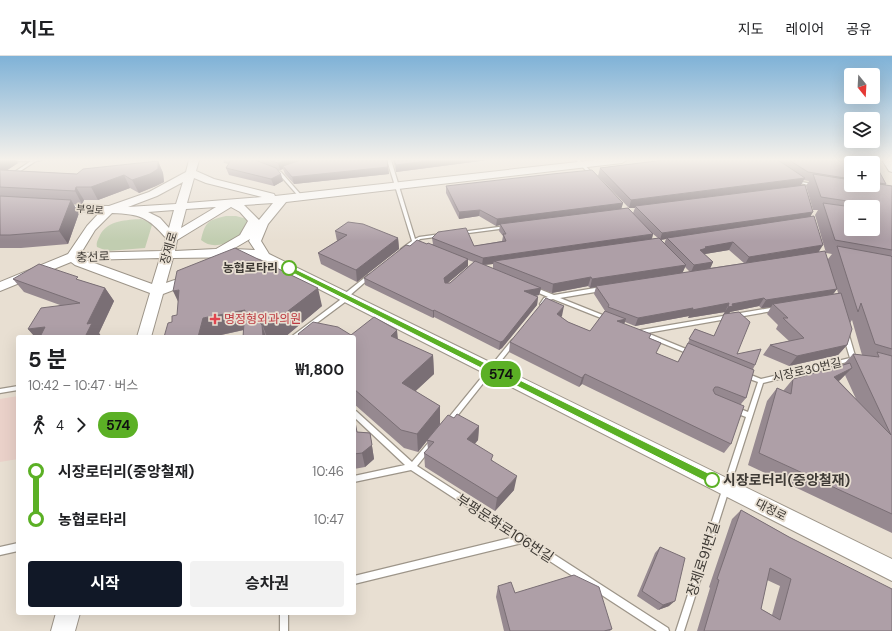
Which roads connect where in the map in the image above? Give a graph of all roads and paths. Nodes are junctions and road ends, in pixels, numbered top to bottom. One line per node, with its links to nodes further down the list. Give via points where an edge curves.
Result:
1 (397, 186): 19 (lane)
2 (166, 187): 12 (street)
3 (187, 187): 11 (street, 장제로)
4 (234, 187): 8 (street)
5 (292, 187): 7 (lane)
6 (390, 187): 7 (street, 부일로)
7 (301, 197): 8 (street, 부일로)
8 (283, 199): 9 (street, 부일로); 25 (street, via 256,233 254,241)
9 (233, 203): 11 (street, 부일로); 18 (street); 21 (street, via 254,221 245,237)
10 (46, 206): 12 (street, 부일로)
11 (181, 207): 13 (street, 부일로); 18 (street, 장제로)
12 (108, 210): 13 (street, 부일로); 17 (street)
13 (132, 210): 17 (street); 18 (street, via 156,220)
14 (512, 226): 15 (lane)
15 (458, 233)
16 (450, 234): 19 (lane)
17 (86, 236): 24 (street, via 91,248); 26 (street)
18 (172, 238): 22 (street, 장제로)
19 (414, 241): 20 (lane); 23 (lane)
20 (422, 244)
21 (219, 253): 22 (street, 충선로); 25 (street, 대정로)
22 (167, 255): 24 (street, 충선로); 33 (street, 장제로)
23 (397, 255)
24 (116, 256): 26 (street, 충선로)
25 (264, 256): 27 (street, via 238,260); 34 (street, 대정로)
26 (72, 257): 30 (street, 충선로); 33 (street, via 79,262)
27 (224, 266)
28 (374, 273): 34 (lane)
29 (202, 274): 33 (street)
30 (0, 287)
31 (532, 288): 35 (lane)
32 (606, 288): 35 (lane)
33 (157, 291): 43 (street, 장제로)
34 (346, 297): 44 (lane); 46 (street, 대정로)
35 (553, 297): 37 (lane, via 546,299); 38 (lane)
36 (781, 308): 41 (lane)
37 (537, 311)
38 (612, 321)
39 (844, 329): 48 (lane, 시장로30번길, via 856,360)
40 (634, 330): 41 (lane)
41 (641, 332): 45 (lane)
42 (519, 334): 46 (lane)
43 (145, 335)
44 (297, 335)
45 (697, 355)
46 (491, 370): 54 (lane); 58 (street, 대정로)
47 (740, 372): 48 (lane)
48 (761, 381): 53 (lane, 시장로30번길)
49 (16, 388): 50 (lane)
50 (0, 391)
51 (730, 408): 53 (lane)
52 (356, 415): 56 (lane, 부평문화로106번길)
53 (750, 416): 58 (lane, 시장로30번길)
54 (442, 431)
55 (437, 437): 56 (lane)
56 (412, 468): 57 (lane); 59 (lane, 부평문화로106번길)
57 (356, 479)
58 (726, 487): 62 (street, 대정로); 69 (lane, 장제로91번길)
59 (523, 539): 63 (lane); 68 (lane, 부평문화로106번길)
60 (16, 547): 61 (lane)
61 (0, 551)
62 (892, 570)
63 (356, 580)
64 (67, 615): 66 (street)
65 (284, 615): 67 (lane)
66 (63, 631)
67 (284, 631)
68 (665, 631)
69 (680, 631)

